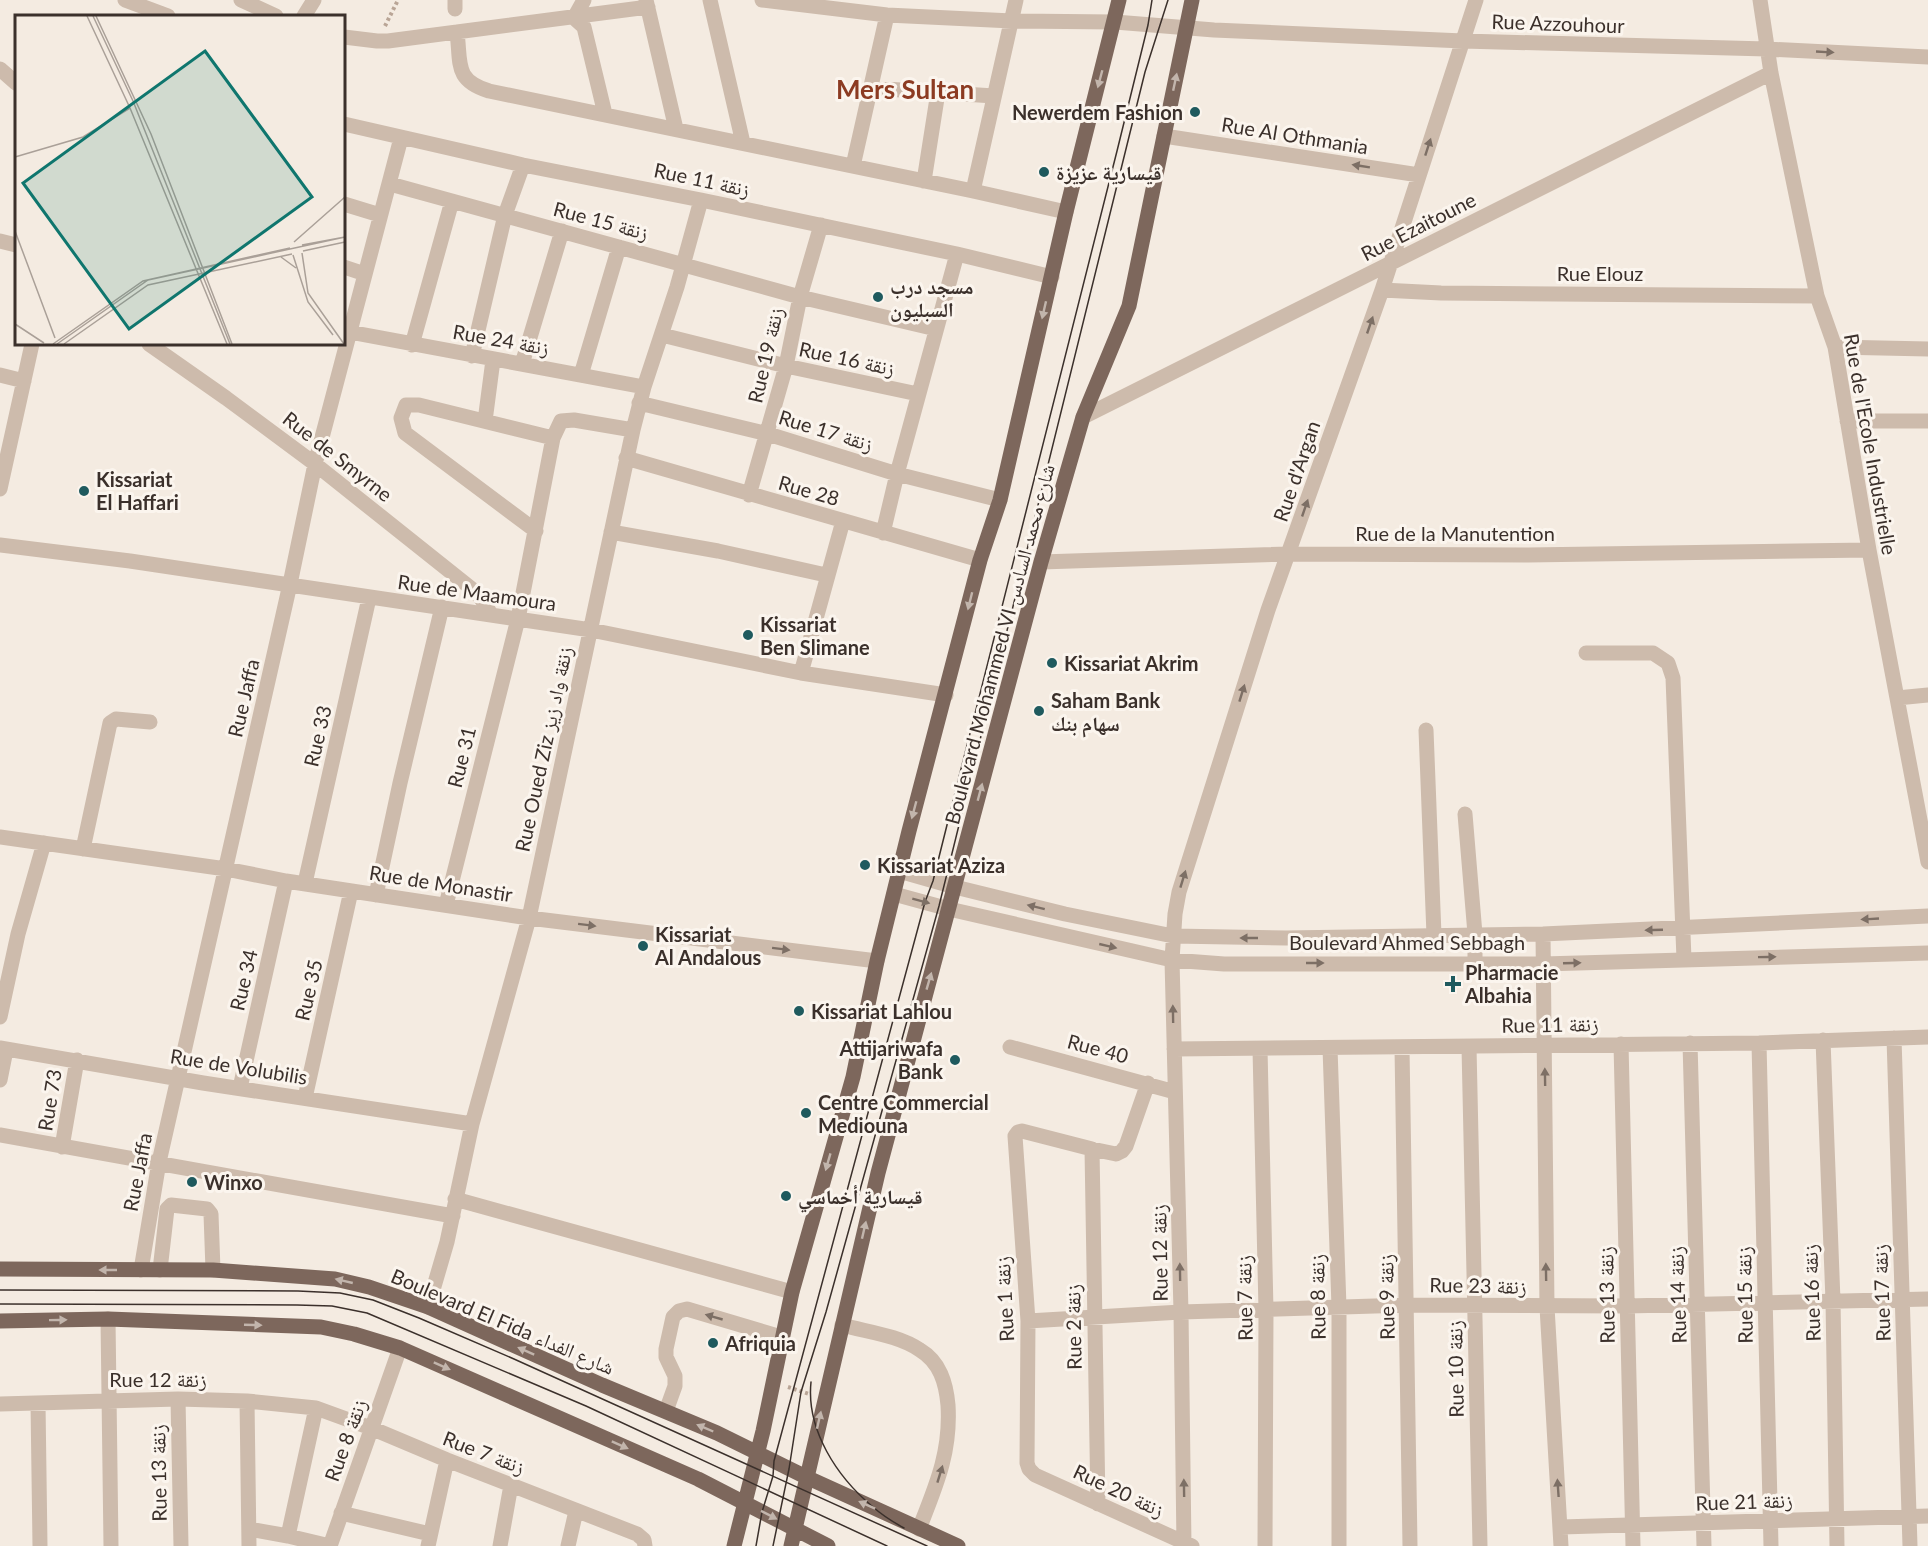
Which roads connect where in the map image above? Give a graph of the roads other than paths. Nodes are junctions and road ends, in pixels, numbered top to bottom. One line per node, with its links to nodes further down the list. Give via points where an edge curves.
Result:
1 (124, 0): 13 (street)
2 (241, 0): 14 (street)
3 (313, 0): 15 (street)
4 (584, 0): 17 (street)
5 (710, 0): 37 (street)
6 (762, 0): 16 (street, Rue Azzouhour)
7 (1016, 0): 18 (street)
8 (1119, 0): 19 (main road, Boulevard Mohammed VI شارع محمد السادس)
9 (1192, 0): 20 (main road, Boulevard Mohammed VI شارع محمد السادس)
10 (1476, 0): 23 (street, Rue d'Argan)
11 (1760, 0): 24 (street, Rue de l'Ecole Industrielle)
12 (647, 3): 17 (street); 34 (street)
13 (165, 15)
14 (274, 15)
15 (305, 15)
16 (887, 15): 18 (street, Rue Azzouhour); 29 (street)
17 (574, 18): 21 (street); 32 (street, via 584,27)
18 (1012, 21): 19 (street, Rue Azzouhour); 31 (street)
19 (1115, 22): 20 (street, Rue Azzouhour); 47 (main road, Boulevard Mohammed VI شارع محمد السادس, one-way to 47)
20 (1186, 28): 23 (street, Rue Azzouhour); 35 (main road, Boulevard Mohammed VI شارع محمد السادس, one-way to 20)
21 (457, 32): 22 (street, via 377,41); 32 (street, via 462,76 471,84)
22 (345, 37)
23 (1463, 41): 24 (street, Rue Azzouhour); 40 (street, Rue d'Argan, one-way to 23)
24 (1767, 49): 25 (street, Rue Azzouhour, one-way to 25); 27 (street, Rue de l'Ecole Industrielle)
25 (1928, 57)
26 (0, 69): 28 (street)
27 (1771, 74): 56 (street, Rue Ezaitoune); 62 (street, Rue de l'Ecole Industrielle)
28 (15, 82)
29 (870, 88): 30 (street); 39 (street)
30 (938, 92): 31 (street); 41 (street)
31 (994, 96): 43 (street)
32 (605, 114): 34 (street)
33 (345, 124): 36 (street, Rue 11 زنقة)
34 (676, 129): 37 (street)
35 (1164, 136): 40 (street, Rue Al Othmania, one-way to 35); 83 (main road, Boulevard Mohammed VI شارع محمد السادس, via 1129,306)
36 (401, 138): 38 (street, Rue 11 زنقة); 42 (street, Rue Jaffa)
37 (743, 143): 39 (street)
38 (523, 165): 44 (street, Rue 11 زنقة); 49 (street)
39 (853, 166): 41 (street)
40 (1419, 175): 56 (street, Rue d'Argan)
41 (924, 181): 43 (street)
42 (390, 184): 45 (street, Rue 15 زنقة); 48 (street, Rue Jaffa)
43 (973, 191): 47 (street)
44 (701, 200): 50 (street, Rue 11 زنقة); 57 (street, Rue Oued Ziz زنقة واد زيز)
45 (452, 201): 49 (street, Rue 15 زنقة); 70 (street)
46 (345, 204): 48 (street)
47 (1066, 212): 60 (main road, Boulevard Mohammed VI شارع محمد السادس)
48 (380, 215): 59 (street, Rue Jaffa)
49 (505, 215): 51 (street, Rue 15 زنقة); 73 (street)
50 (821, 225): 55 (street, Rue 11 زنقة); 63 (street, Rue 19 زنقة)
51 (562, 231): 54 (street, Rue 15 زنقة); 75 (street)
52 (0, 241): 53 (street)
53 (15, 245)
54 (619, 247): 57 (street, Rue 15 زنقة); 78 (street)
55 (957, 254): 60 (street, Rue 11 زنقة); 64 (street)
56 (1391, 262): 61 (street, Rue d'Argan); 83 (street, Rue Ezaitoune)
57 (683, 264): 63 (street, Rue 15 زنقة); 66 (street, Rue Oued Ziz زنقة واد زيز)
58 (345, 267): 59 (street)
59 (365, 274): 65 (street, Rue Jaffa)
60 (1052, 277): 95 (main road, Boulevard Mohammed VI شارع محمد السادس, one-way to 95)
61 (1382, 290): 62 (street, Rue Elouz); 102 (street, Rue d'Argan, one-way to 61)
62 (1817, 296): 71 (street, Rue de l'Ecole Industrielle)
63 (800, 297): 64 (street, Rue 15 زنقة); 76 (street, Rue 19 زنقة)
64 (936, 329): 81 (street)
65 (347, 332): 70 (street, Rue 24 زنقة)
66 (663, 335): 76 (street, Rue 16 زنقة); 80 (street, Rue Oued Ziz زنقة واد زيز)
67 (32, 345): 79 (street)
68 (150, 345): 91 (street, Rue de Smyrne)
69 (344, 345): 91 (street, Rue Jaffa)
70 (412, 345): 73 (street, Rue 24 زنقة)
71 (1835, 347): 72 (street); 86 (street, Rue de l'Ecole Industrielle)
72 (1928, 349)
73 (472, 356): 74 (street, Rue 24 زنقة)
74 (493, 360): 75 (street, Rue 24 زنقة); 84 (street)
75 (522, 364): 78 (street, Rue 24 زنقة)
76 (786, 366): 81 (street, Rue 16 زنقة); 88 (street, Rue 19 زنقة)
77 (0, 375): 79 (street)
78 (581, 375): 80 (street, Rue 24 زنقة)
79 (24, 381): 93 (street)
80 (644, 387): 82 (street, Rue Oued Ziz زنقة واد زيز)
81 (918, 394): 92 (street)
82 (639, 403): 87 (street, Rue Oued Ziz زنقة واد زيز); 88 (street, Rue 17 زنقة)
83 (1083, 417): 104 (main road, Boulevard Mohammed VI شارع محمد السادس)
84 (485, 421): 89 (street); 97 (street, via 412,404 404,408 401,424 405,433 430,453)
85 (1928, 421): 86 (street)
86 (1847, 422): 101 (street, Rue de l'Ecole Industrielle)
87 (633, 430): 89 (street, Rue 31, via 561,421); 90 (street, Rue Oued Ziz زنقة واد زيز)
88 (768, 434): 92 (street, Rue 17 زنقة); 94 (street, Rue 19 زنقة)
89 (554, 438): 97 (street, Rue 31)
90 (626, 458): 94 (street, Rue 28); 98 (street, Rue Oued Ziz زنقة واد زيز)
91 (315, 464): 106 (street, Rue Jaffa); 109 (street, Rue de Smyrne, via 472,589)
92 (897, 474): 95 (street, Rue 17 زنقة); 99 (street)
93 (0, 489)
94 (749, 495): 96 (street, Rue 28)
95 (1000, 500): 103 (main road, Boulevard Mohammed VI شارع محمد السادس)
96 (843, 521): 99 (street, Rue 28); 105 (street)
97 (536, 531): 110 (street, Rue 31)
98 (611, 532): 105 (street); 111 (street, Rue Oued Ziz زنقة واد زيز)
99 (883, 533): 103 (street, Rue 28)
100 (0, 545): 106 (street, Rue de Maamoura)
101 (1869, 550): 102 (street, Rue de la Manutention); 116 (street, Rue de l'Ecole Industrielle)
102 (1289, 554): 104 (street, Rue de la Manutention); 142 (street, Rue d'Argan, one-way to 102, via 1179,892)
103 (981, 560): 114 (main road, Boulevard Mohammed VI شارع محمد السادس, one-way to 114)
104 (1041, 562): 128 (main road, Boulevard Mohammed VI شارع محمد السادس, one-way to 104)
105 (826, 575): 113 (street)
106 (290, 584): 107 (street, Rue de Maamoura); 124 (street, Rue Jaffa)
107 (369, 598): 108 (street, Rue de Maamoura); 127 (street, Rue 33)
108 (442, 607): 109 (street, Rue de Maamoura); 131 (street)
109 (491, 614): 110 (street, Rue de Maamoura)
110 (518, 619): 111 (street, Rue de Maamoura); 132 (street, Rue 31)
111 (591, 630): 113 (street, Rue de Maamoura); 136 (street, Rue Oued Ziz زنقة واد زيز)
112 (1586, 652): 137 (street, via 1653,653 1668,663 1673,678)
113 (801, 674): 114 (street, Rue de Maamoura)
114 (946, 695): 125 (main road, Boulevard Mohammed VI شارع محمد السادس, one-way to 125)
115 (1928, 695): 116 (street)
116 (1897, 698): 123 (street, Rue de l'Ecole Industrielle)
117 (150, 722): 122 (street, via 110,723)
118 (1426, 730): 141 (street)
119 (1465, 814): 139 (street)
120 (0, 837): 121 (street, Rue de Monastir)
121 (44, 843): 122 (street, Rue de Monastir); 149 (street)
122 (83, 849): 124 (street, Rue de Monastir)
123 (1928, 862)
124 (226, 869): 126 (street, Rue de Monastir); 165 (street, Rue Jaffa)
125 (899, 871): 128 (street, Boulevard Ahmed Sebbagh); 130 (main road, Boulevard Mohammed VI شارع محمد السادس)
126 (286, 881): 127 (street, Rue de Monastir); 168 (street, Rue 34)
127 (305, 883): 129 (street, Rue de Monastir)
128 (955, 887): 133 (main road, Boulevard Mohammed VI شارع محمد السادس); 134 (street, Boulevard Ahmed Sebbagh, one-way to 128)
129 (351, 891): 131 (street, Rue de Monastir); 170 (street, Rue 35)
130 (894, 894): 133 (street, Boulevard Ahmed Sebbagh, one-way to 133); 146 (main road, Boulevard Mohammed VI شارع محمد السادس)
131 (376, 895): 132 (street, Rue de Monastir)
132 (446, 905): 136 (street, Rue de Monastir)
133 (949, 909): 138 (street, Boulevard Ahmed Sebbagh); 200 (main road, Boulevard Mohammed VI شارع محمد السادس, one-way to 133)
134 (1065, 914): 138 (street); 142 (street, Boulevard Ahmed Sebbagh)
135 (1928, 916): 137 (street, Boulevard Ahmed Sebbagh, one-way to 137)
136 (529, 918): 146 (street, Rue de Monastir, one-way to 146); 171 (street, Rue Oued Ziz زنقة واد زيز)
137 (1683, 929): 140 (street, Boulevard Ahmed Sebbagh, one-way to 140); 144 (street)
138 (1061, 934): 145 (street, Boulevard Ahmed Sebbagh, one-way to 145)
139 (1474, 934): 140 (street, Boulevard Ahmed Sebbagh); 141 (street, Boulevard Ahmed Sebbagh); 147 (street)
140 (1543, 934): 148 (street)
141 (1434, 935): 142 (street, Boulevard Ahmed Sebbagh, one-way to 142)
142 (1173, 936): 145 (street, Rue d'Argan)
143 (1928, 953): 144 (street, Boulevard Ahmed Sebbagh, one-way to 143)
144 (1684, 959): 148 (street, Boulevard Ahmed Sebbagh, one-way to 144)
145 (1172, 960): 147 (street, Boulevard Ahmed Sebbagh, one-way to 147, via 1224,964); 162 (street, Rue 12 زنقة, one-way to 145)
146 (878, 961): 182 (main road, Boulevard Mohammed VI شارع محمد السادس, one-way to 182, via 853,1077)
147 (1475, 963): 148 (street, Boulevard Ahmed Sebbagh)
148 (1543, 964): 156 (street)
149 (0, 1017)
150 (1928, 1037): 151 (street, Rue 11 زنقة)
151 (1894, 1038): 152 (street, Rue 11 زنقة); 183 (street, Rue 17 زنقة)
152 (1823, 1040): 153 (street, Rue 11 زنقة); 185 (street, Rue 16 زنقة)
153 (1759, 1042): 154 (street, Rue 11 زنقة); 186 (street, Rue 15 زنقة)
154 (1690, 1043): 155 (street, Rue 11 زنقة); 187 (street, Rue 14 زنقة)
155 (1621, 1044): 156 (street, Rue 11 زنقة); 190 (street, Rue 13 زنقة)
156 (1544, 1045): 158 (street, Rue 11 زنقة); 193 (street, one-way to 156)
157 (1010, 1047): 167 (street, Rue 40)
158 (1469, 1047): 160 (street, Rue 11 زنقة); 189 (street, Rue 10 زنقة)
159 (1330, 1048): 160 (street, Rue 11 زنقة); 163 (street, Rue 11 زنقة); 192 (street, Rue 8 زنقة)
160 (1402, 1048): 188 (street, Rue 9 زنقة)
161 (3, 1049): 164 (street, Rue de Volubilis); 166 (street)
162 (1173, 1049): 163 (street, Rue 11 زنقة); 169 (street, Rue 12 زنقة)
163 (1260, 1049): 194 (street, Rue 7 زنقة)
164 (76, 1060): 165 (street, Rue de Volubilis); 173 (street, Rue 73)
165 (178, 1078): 168 (street, Rue de Volubilis); 175 (street, Rue Jaffa)
166 (0, 1080)
167 (1148, 1083): 169 (street, Rue 40); 174 (street, via 1126,1146 1116,1154)
168 (240, 1088): 170 (street, Rue de Volubilis)
169 (1175, 1092): 195 (street, Rue 12 زنقة, one-way to 169)
170 (305, 1098): 171 (street, Rue de Volubilis)
171 (472, 1124): 176 (street, Rue Oued Ziz زنقة واد زيز)
172 (0, 1135): 173 (street)
173 (62, 1146): 175 (street)
174 (1092, 1149): 196 (street, Rue 2 زنقة); 199 (street, Rue 1 زنقة, via 1022,1131 1015,1136)
175 (159, 1162): 177 (street); 179 (street, Rue Jaffa)
176 (455, 1199): 177 (street, Rue Oued Ziz زنقة واد زيز); 182 (street)
177 (453, 1216): 191 (street, Rue Oued Ziz زنقة واد زيز)
178 (0, 1269): 179 (main road, Boulevard El Fida شارع الفداء, one-way to 178)
179 (141, 1270): 180 (main road, Boulevard El Fida شارع الفداء)
180 (160, 1270): 181 (main road, Boulevard El Fida شارع الفداء); 181 (street, via 167,1209 171,1205 207,1209 211,1214)
181 (213, 1270): 191 (main road, Boulevard El Fida شارع الفداء, one-way to 181, via 335,1279)
182 (792, 1292): 201 (main road, Boulevard Mohammed VI شارع محمد السادس)
183 (1902, 1299): 184 (street, Rue 23 زنقة); 185 (street, Rue 23 زنقة); 221 (street, Rue 17 زنقة)
184 (1928, 1299)
185 (1833, 1300): 186 (street, Rue 23 زنقة); 222 (street, Rue 16 زنقة)
186 (1765, 1302): 187 (street, Rue 23 زنقة); 223 (street, Rue 15 زنقة)
187 (1699, 1304): 190 (street, Rue 23 زنقة); 224 (street, Rue 14 زنقة)
188 (1407, 1305): 189 (street, Rue 23 زنقة); 192 (street, Rue 23 زنقة); 247 (street, Rue 9 زنقة)
189 (1475, 1305): 193 (street, Rue 23 زنقة); 248 (street, Rue 10 زنقة)
190 (1626, 1306): 193 (street, Rue 23 زنقة); 225 (street, Rue 13 زنقة)
191 (428, 1307): 209 (main road, Boulevard El Fida شارع الفداء, one-way to 191)
192 (1339, 1307): 194 (street, Rue 23 زنقة); 246 (street, Rue 8 زنقة)
193 (1547, 1307): 226 (street, one-way to 193)
194 (1266, 1310): 195 (street, Rue 23 زنقة); 245 (street, Rue 7 زنقة)
195 (1181, 1312): 196 (street, Rue 23 زنقة); 233 (street, Rue 12 زنقة, one-way to 195)
196 (1094, 1317): 199 (street, Rue 23 زنقة); 217 (street, Rue 2 زنقة)
197 (108, 1319): 198 (main road, one-way to 197); 202 (main road, one-way to 202, via 321,1327); 204 (street)
198 (0, 1321)
199 (1028, 1321): 213 (street, Rue 1 زنقة)
200 (842, 1325): 214 (main road, Boulevard Mohammed VI شارع محمد السادس, one-way to 200); 229 (street, one-way to 200, via 947,1445 949,1427 942,1374 929,1356 912,1345)
201 (781, 1336): 209 (street, one-way to 209, via 687,1309 679,1311 673,1317 666,1349 675,1376); 211 (main road, Boulevard Mohammed VI شارع محمد السادس)
202 (400, 1348): 210 (street, Rue 8 زنقة); 216 (main road, one-way to 216)
203 (178, 1399): 204 (street, Rue 12 زنقة); 205 (street, Rue 12 زنقة); 236 (street, Rue 13 زنقة)
204 (108, 1400): 206 (street, Rue 12 زنقة); 235 (street)
205 (247, 1401): 208 (street, Rue 12 زنقة); 228 (street)
206 (38, 1403): 207 (street, Rue 12 زنقة); 234 (street)
207 (0, 1404)
208 (316, 1408): 210 (street, Rue 7 زنقة); 230 (street)
209 (666, 1411): 211 (main road, Boulevard El Fida شارع الفداء, one-way to 209)
210 (371, 1428): 212 (street, Rue 7 زنقة); 219 (street, Rue 8 زنقة)
211 (758, 1453): 214 (main road, Boulevard El Fida شارع الفداء); 216 (main road, Boulevard Mohammed VI شارع محمد السادس)
212 (447, 1460): 215 (street, Rue 7 زنقة); 231 (street)
213 (1029, 1469): 217 (street, Rue 20 زنقة)
214 (806, 1477): 227 (main road, Boulevard Mohammed VI شارع محمد السادس); 229 (main road, Boulevard El Fida شارع الفداء, one-way to 214)
215 (511, 1485): 218 (street, Rue 7 زنقة); 239 (street)
216 (744, 1502): 227 (main road, one-way to 227); 241 (main road, Boulevard Mohammed VI شارع محمد السادس)
217 (1098, 1504): 233 (street, Rue 20 زنقة)
218 (576, 1511): 232 (street, Rue 7 زنقة); 240 (street)
219 (341, 1514): 231 (street); 238 (street, Rue 8 زنقة)
220 (1928, 1516): 221 (street, Rue 21 زنقة)
221 (1909, 1518): 222 (street, Rue 21 زنقة); 254 (street, Rue 17 زنقة)
222 (1836, 1519): 223 (street, Rue 21 زنقة); 253 (street, Rue 16 زنقة)
223 (1770, 1522): 224 (street, Rue 21 زنقة); 252 (street, Rue 15 زنقة)
224 (1703, 1523): 225 (street, Rue 21 زنقة); 251 (street, Rue 14 زنقة)
225 (1633, 1525): 226 (street, Rue 21 زنقة); 250 (street, Rue 13 زنقة)
226 (1561, 1527): 249 (street)
227 (795, 1528): 242 (main road, Boulevard Mohammed VI شارع محمد السادس); 243 (main road)
228 (249, 1529): 230 (street); 237 (street)
229 (920, 1529): 244 (main road, Boulevard El Fida شارع الفداء)
230 (288, 1536): 238 (street)
231 (429, 1540)
232 (641, 1540)
233 (1187, 1545)
234 (40, 1546)
235 (111, 1546)
236 (181, 1546)
237 (249, 1546)
238 (330, 1546)
239 (500, 1546)
240 (568, 1546)
241 (734, 1546)
242 (791, 1546)
243 (828, 1546)
244 (958, 1546)
245 (1265, 1546)
246 (1339, 1546)
247 (1410, 1546)
248 (1480, 1546)
249 (1561, 1546)
250 (1633, 1546)
251 (1704, 1546)
252 (1771, 1546)
253 (1837, 1546)
254 (1910, 1546)

